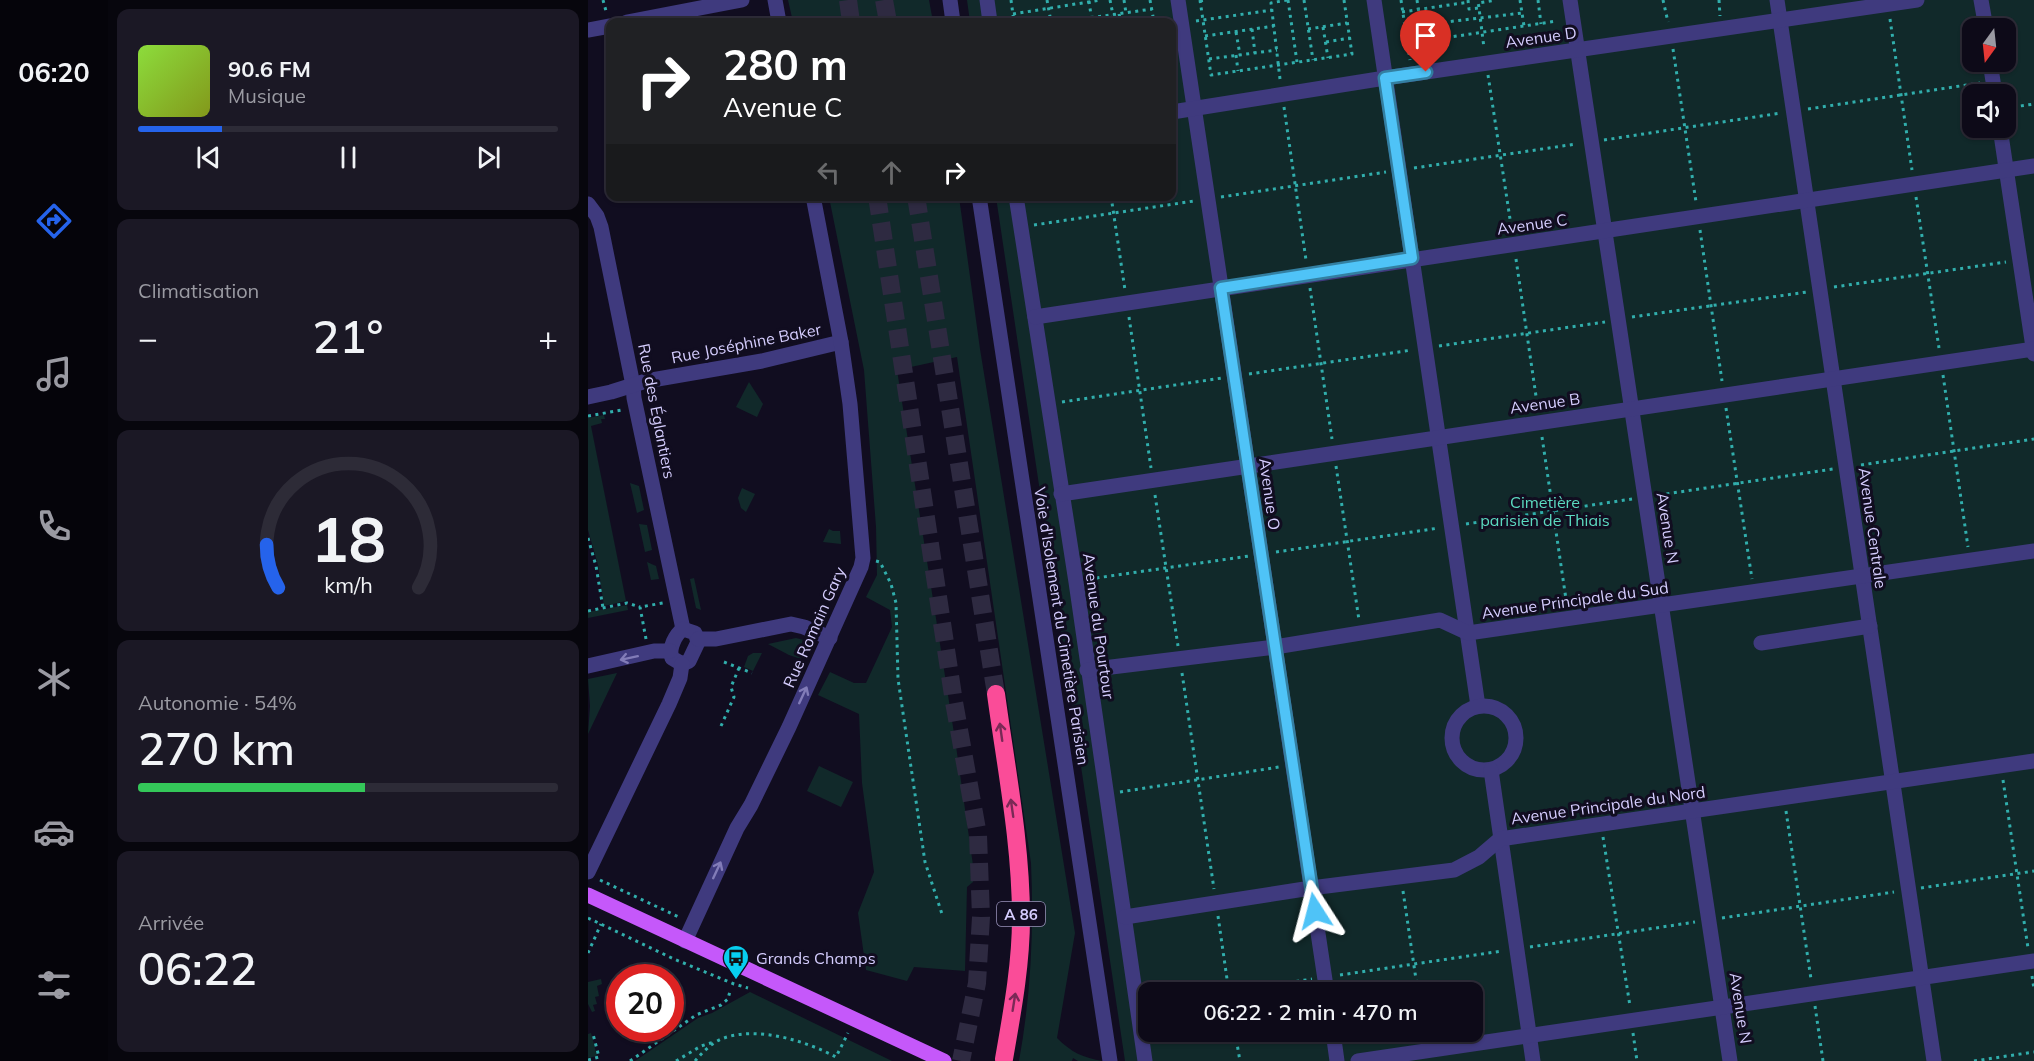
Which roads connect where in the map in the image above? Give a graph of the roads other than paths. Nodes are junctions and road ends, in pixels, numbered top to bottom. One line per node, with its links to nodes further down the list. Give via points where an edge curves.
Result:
1 (742, 0): 11 (street)
2 (775, 0): 12 (street)
3 (950, 0): 13 (street)
4 (987, 0): 14 (street)
5 (1178, 0): 21 (street, Avenue O)
6 (1374, 0): 20 (street)
7 (1570, 0): 19 (street, Avenue N)
8 (1777, 0): 17 (street, Avenue Centrale)
9 (1917, 0): 17 (street, Avenue D)
10 (1981, 0): 15 (street)
11 (648, 18)
12 (778, 18)
13 (952, 18)
14 (989, 18)
15 (1984, 18)
16 (606, 20): 18 (street)
17 (1780, 20): 19 (street, Avenue D); 29 (street, Avenue Centrale)
18 (588, 30)
19 (1578, 50): 20 (street, Avenue D); 31 (street, Avenue N)
20 (1385, 78): 21 (street, Avenue D); 32 (street)
21 (1194, 109): 22 (street, Avenue D); 33 (street, Avenue O)
22 (1176, 111)
23 (2002, 138): 25 (street)
24 (2034, 166): 25 (street, Avenue C)
25 (2007, 170): 29 (street, Avenue C); 36 (street)
26 (814, 201): 35 (street, Rue Romain Gary)
27 (980, 201): 79 (street, Voie d'Isolement du Cimetière Parisien)
28 (1017, 201): 34 (street, Avenue du Pourtour)
29 (1807, 201): 31 (street, Avenue C); 38 (street, Avenue Centrale)
30 (588, 204): 39 (street, Rue des Églantiers, via 601,227)
31 (1605, 232): 32 (street, Avenue C); 41 (street, Avenue N)
32 (1412, 258): 33 (street, Avenue C); 42 (street)
33 (1221, 288): 34 (street, Avenue C); 43 (street, Avenue O)
34 (1035, 318): 44 (street, Avenue du Pourtour)
35 (841, 342): 39 (street, Rue Joséphine Baker); 51 (street, Rue Romain Gary, via 863,558)
36 (2034, 349): 37 (street); 38 (street, Avenue B)
37 (2034, 354)
38 (1833, 379): 41 (street, Avenue B); 46 (street, Avenue Centrale)
39 (633, 385): 40 (street, Rue Joséphine Baker); 49 (street, Rue des Églantiers)
40 (588, 397)
41 (1632, 409): 42 (street, Avenue B); 47 (street, Avenue N)
42 (1439, 437): 43 (street, Avenue B); 50 (street)
43 (1248, 466): 44 (street, Avenue B); 54 (street, Avenue O)
44 (1061, 494): 58 (street, Avenue du Pourtour)
45 (2034, 550): 46 (street, Avenue Principale du Sud)
46 (1862, 576): 47 (street, Avenue Principale du Sud); 48 (street, Avenue Centrale)
47 (1662, 606): 50 (street, Avenue Principale du Sud); 64 (street, Avenue N)
48 (1870, 626): 53 (street); 63 (street, Avenue Centrale)
49 (683, 629): 52 (street, via 695,633); 55 (street)
50 (1468, 633): 54 (street, Avenue Principale du Sud, via 1440,620); 60 (street)
51 (830, 638): 52 (street, via 791,624); 70 (street, Rue Romain Gary, one-way to 51)
52 (698, 639): 56 (street, via 691,657)
53 (1761, 643)
54 (1275, 647): 58 (street, Avenue Principale du Sud); 67 (street, Avenue O)
55 (670, 651): 56 (street, via 672,658); 57 (street, one-way to 57)
56 (682, 664): 66 (street, via 673,694)
57 (588, 666)
58 (1087, 670): 69 (street, Avenue du Pourtour)
59 (996, 694): 77 (highway, A 86, one-way to 59, via 1016,987 1021,919 1017,844)
60 (1478, 706): 62 (street, via 1500,710 1514,726 1515,748 1510,758); 62 (street, via 1460,715 1451,734 1452,744 1461,762 1471,768)
61 (2034, 761): 63 (street, Avenue Principale du Nord)
62 (1491, 770): 65 (street)
63 (1893, 781): 64 (street, Avenue Principale du Nord); 72 (street, Avenue Centrale)
64 (1693, 812): 65 (street, Avenue Principale du Nord); 74 (street, Avenue N)
65 (1500, 839): 67 (street, Avenue Principale du Nord, via 1467,865 1454,870); 75 (street)
66 (591, 868)
67 (1311, 888): 69 (street, Avenue Principale du Nord); 73 (street, Avenue O)
68 (588, 895): 70 (main road)
69 (1125, 917): 80 (street, Avenue du Pourtour)
70 (685, 941): 78 (main road)
71 (2032, 961): 72 (street)
72 (1922, 978): 74 (street); 85 (street, Avenue Centrale)
73 (1326, 982)
74 (1722, 1007): 75 (street); 84 (street, Avenue N)
75 (1529, 1035): 82 (street); 83 (street)
76 (1334, 1042): 81 (street)
77 (1004, 1059)
78 (944, 1061)
79 (1110, 1061)
80 (1145, 1061)
81 (1337, 1061)
82 (1358, 1061)
83 (1533, 1061)
84 (1730, 1061)
85 (1934, 1061)

